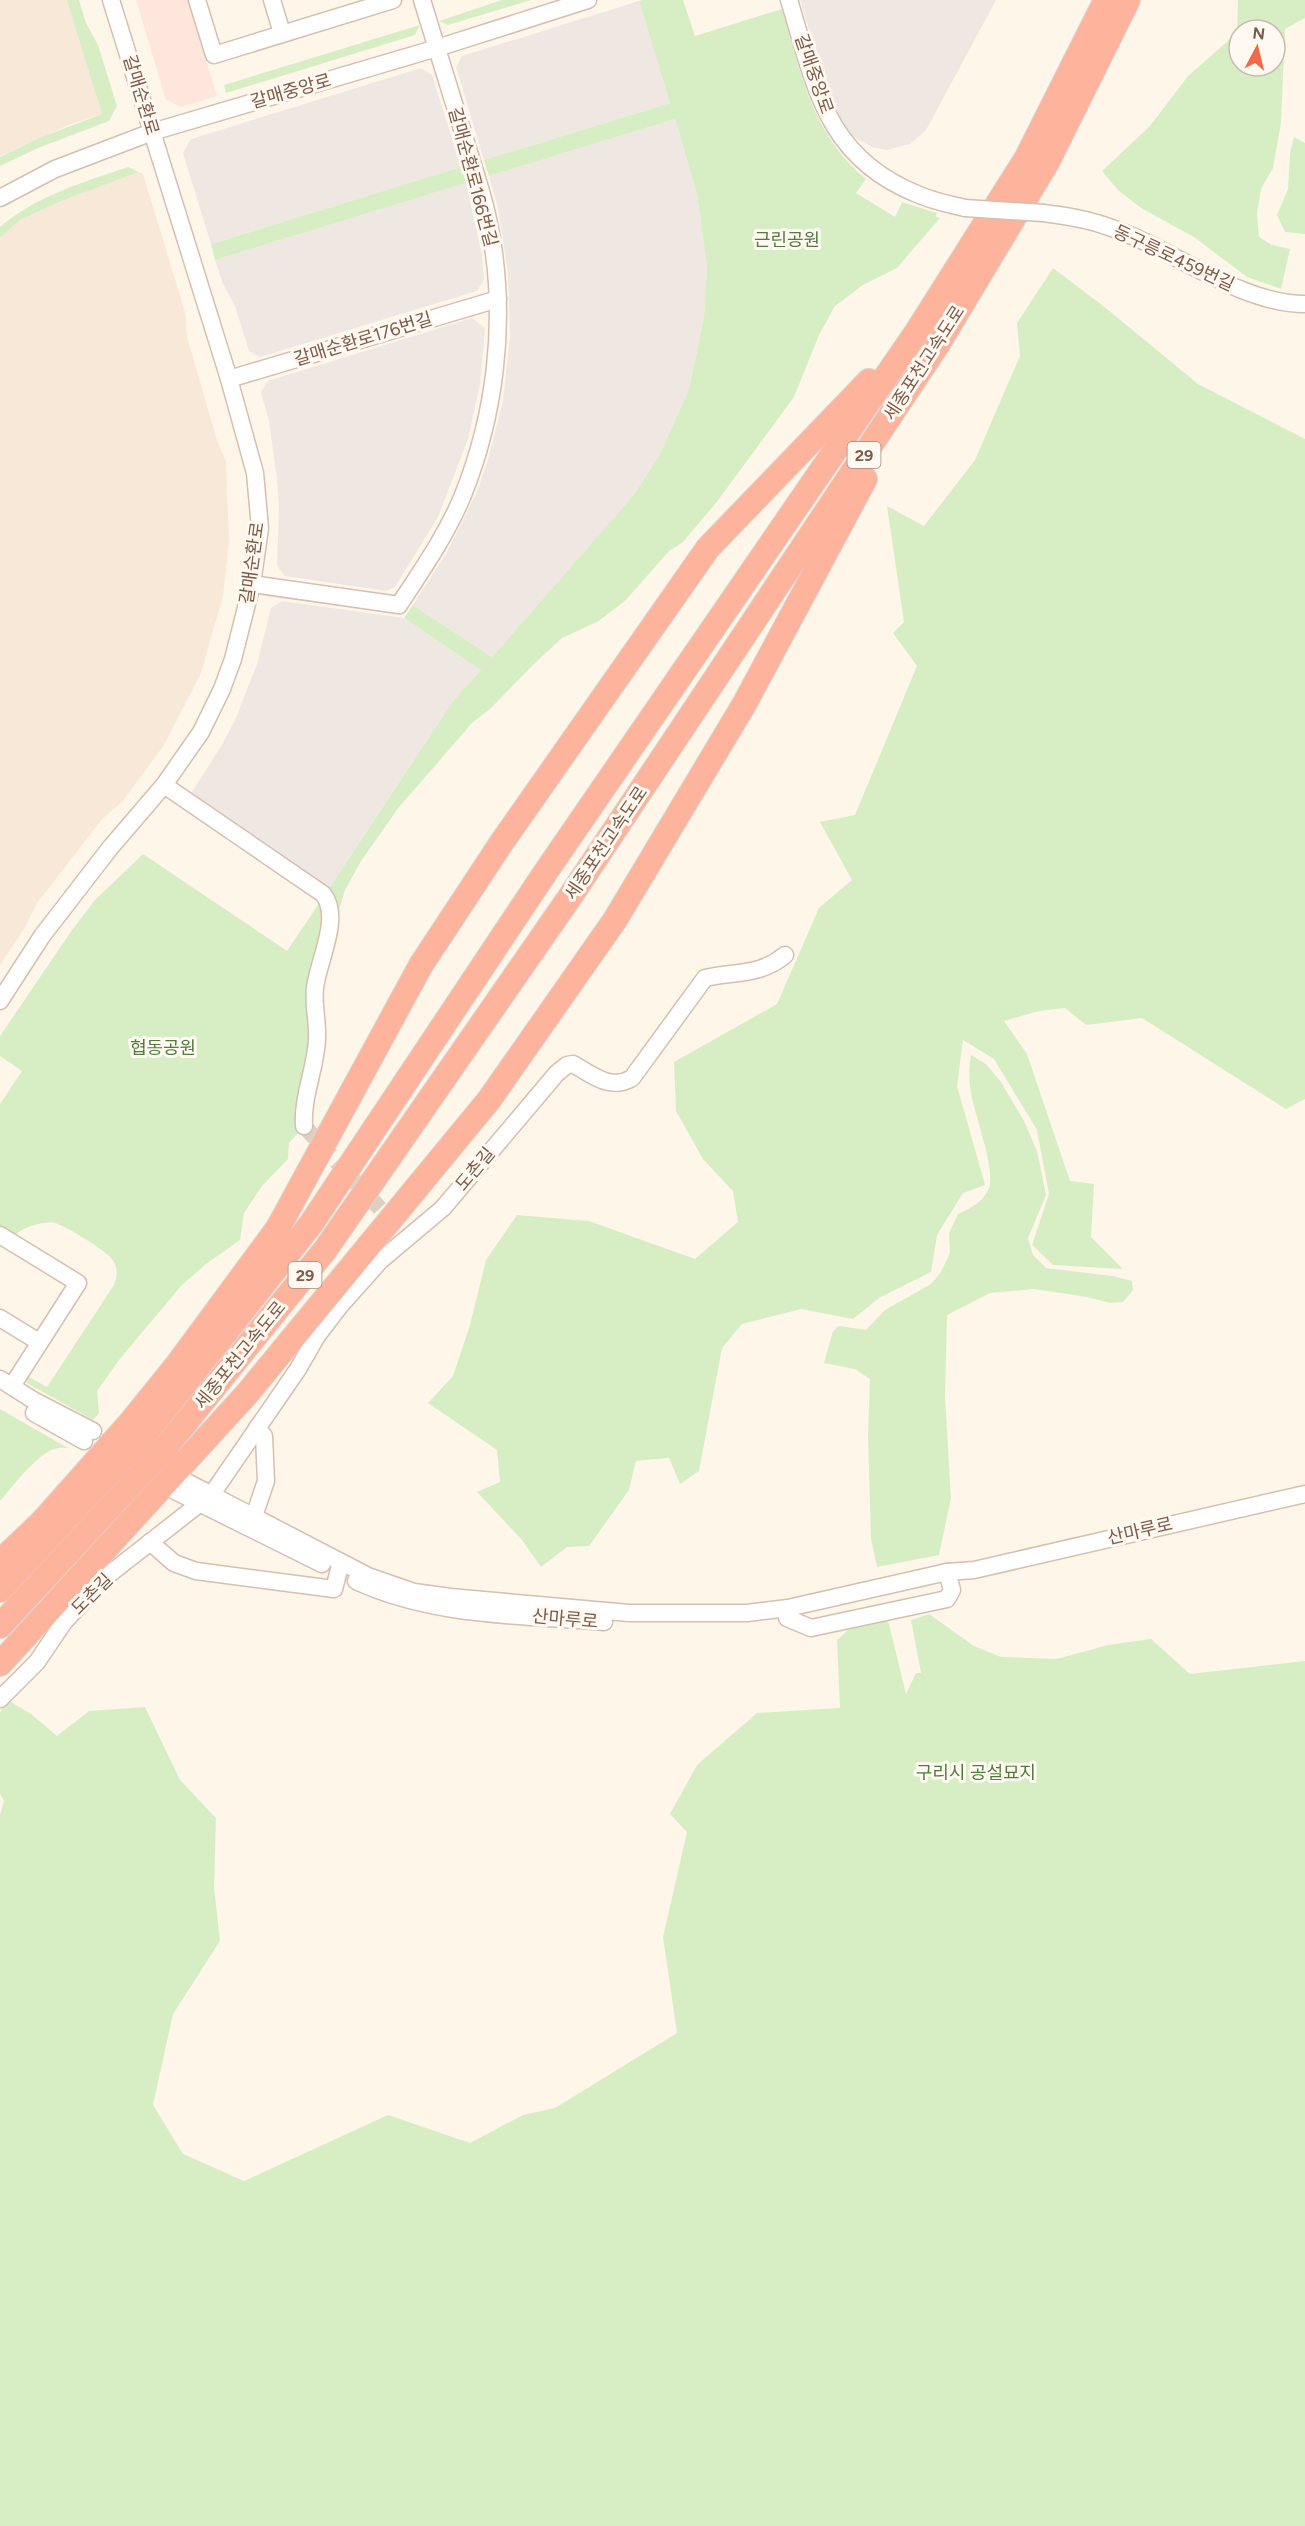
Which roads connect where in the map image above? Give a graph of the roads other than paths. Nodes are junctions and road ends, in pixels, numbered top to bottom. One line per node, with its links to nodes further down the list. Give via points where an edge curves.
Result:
1 (111, 0): 13 (street, 갈매순환로)
2 (197, 0): 11 (street, via 214,55)
3 (272, 0): 11 (street)
4 (393, 0): 10 (street)
5 (422, 0): 12 (street, 갈매순환로166번길)
6 (588, 0): 12 (street, 갈매중앙로)
7 (789, 0): 15 (street, 갈매중앙로, bridge, via 825,112 854,154 885,179 910,191 965,208)
8 (1106, 0): 18 (highway, 세종포천고속도로 / 29, via 1026,159)
9 (1128, 0): 19 (highway, 세종포천고속도로 / 29, via 1048,161)
10 (350, 6): 11 (street)
11 (282, 33)
12 (437, 48): 13 (street, 갈매중앙로); 16 (street, 갈매순환로166번길, via 485,208)
13 (152, 132): 14 (street, 갈매중앙로, via 55,169); 20 (street, 갈매순환로)
14 (0, 198)
15 (1043, 213): 17 (street, 동구릉로459번길, via 1088,219 1264,298)
16 (498, 299): 20 (street, 갈매순환로176번길); 21 (street, 갈매순환로166번길, via 491,399 480,445 445,531 399,605)
17 (1305, 304)
18 (918, 330): 37 (highway, via 708,548 502,842 421,965 278,1228 131,1422); 40 (highway, 세종포천고속도로 / 29, via 545,873 311,1224 146,1432)
19 (938, 344): 41 (highway, 세종포천고속도로 / 29, via 579,884 325,1250 165,1448); 42 (highway, via 745,703 615,920 489,1100 246,1395)
20 (229, 379): 21 (street, 갈매순환로, via 255,473 260,528)
21 (252, 584): 22 (street, 갈매순환로, via 222,689 201,732)
22 (164, 784): 24 (street, 갈매순환로, via 42,936); 25 (street, via 329,901 331,920 315,986 317,1037 303,1110)
23 (785, 955): 30 (street, 도촌길, via 772,966 754,972 705,978 632,1078 624,1083 611,1084 573,1064 557,1073 443,1208 403,1233 340,1306)
24 (0, 1001)
25 (304, 1126)
26 (0, 1235): 28 (street, via 78,1283)
27 (0, 1318): 28 (street)
28 (39, 1342): 29 (street)
29 (4, 1386): 31 (street)
30 (257, 1428): 34 (street, 도촌길); 35 (street, via 264,1436 266,1481)
31 (88, 1436)
32 (180, 1486): 34 (street, 산마루로)
33 (1305, 1494): 39 (street, 산마루로)
34 (206, 1499): 35 (street, 산마루로); 36 (street, 도촌길)
35 (252, 1523): 38 (street, 산마루로)
36 (150, 1542): 38 (street, via 174,1563 230,1577 334,1589); 43 (street, 도촌길, via 107,1576 72,1614 37,1662)
37 (0, 1563)
38 (340, 1567): 39 (street, 산마루로, via 414,1592 629,1613 788,1608); 39 (street, 산마루로, via 379,1592 411,1602 448,1609 618,1623 727,1623 787,1618)
39 (948, 1577)
40 (0, 1590)
41 (0, 1626)
42 (0, 1664)
43 (0, 1699)

